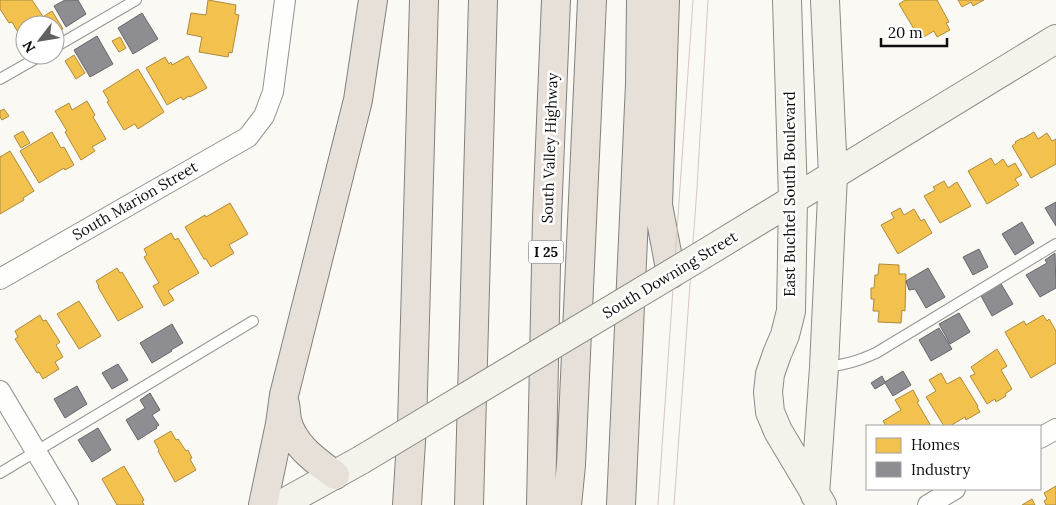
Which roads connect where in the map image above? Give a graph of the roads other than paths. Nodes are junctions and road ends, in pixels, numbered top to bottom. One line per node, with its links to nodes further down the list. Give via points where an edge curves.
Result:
1 (136, 0): 13 (lane)
2 (284, 0): 20 (street, South Marion Street, via 273,92 264,116 248,136)
3 (373, 0): 24 (highway, via 358,100)
4 (424, 0): 35 (highway)
5 (483, 0): 36 (highway)
6 (556, 0): 37 (highway, South Valley Highway / I 25, via 547,217)
7 (592, 0): 38 (highway)
8 (641, 0): 39 (highway)
9 (665, 0): 19 (highway, via 658,205)
10 (787, 0): 17 (main road, East Buchtel South Boulevard)
11 (826, 0): 16 (main road, East Buchtel South Boulevard)
12 (1056, 39): 16 (main road, South Downing Street)
13 (65, 41)
14 (24, 65): 15 (lane)
15 (0, 79)
16 (834, 176): 17 (main road, South Downing Street); 22 (main road, East Buchtel South Boulevard)
17 (793, 199): 19 (main road, South Downing Street, bridge); 31 (main road, East Buchtel South Boulevard, via 791,311 770,374 768,392 770,412 778,431)
18 (1056, 244): 22 (lane, via 876,353 843,365)
19 (671, 274): 29 (main road, South Downing Street, bridge)
20 (0, 279)
21 (253, 321): 27 (lane)
22 (824, 367): 31 (main road, East Buchtel South Boulevard)
23 (0, 391): 27 (street)
24 (284, 395): 29 (highway, via 287,420 294,438 305,452); 33 (highway)
25 (1056, 429): 26 (street)
26 (1041, 437)
27 (36, 452): 28 (lane); 32 (street)
28 (0, 473)
29 (335, 475): 34 (main road, South Downing Street)
30 (953, 490): 40 (street)
31 (817, 501)
32 (68, 505)
33 (263, 505)
34 (280, 505)
35 (407, 505)
36 (469, 505)
37 (541, 505)
38 (567, 505)
39 (621, 505)
40 (928, 505)

